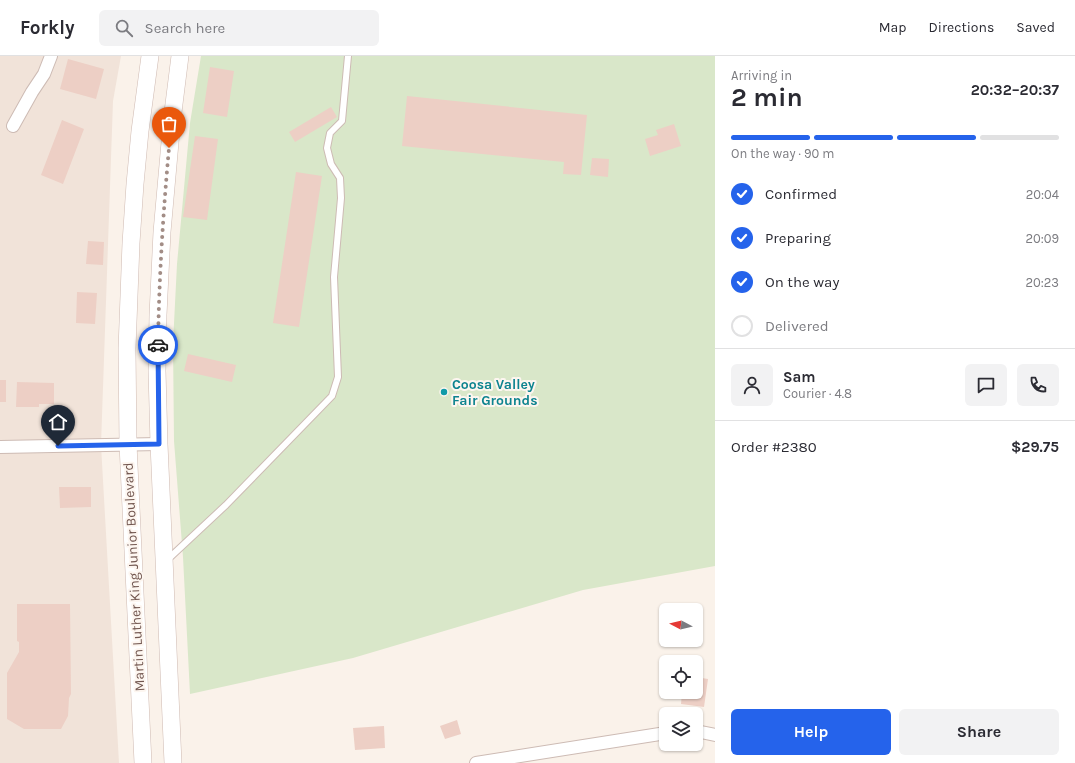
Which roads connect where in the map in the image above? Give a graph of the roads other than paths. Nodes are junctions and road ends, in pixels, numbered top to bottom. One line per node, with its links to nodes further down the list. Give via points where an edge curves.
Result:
1 (52, 56): 5 (street)
2 (150, 56): 6 (main road, Martin Luther King Junior Boulevard, via 140,131 131,243 127,349)
3 (180, 56): 7 (main road, via 162,232 157,372)
4 (348, 56): 9 (lane, via 342,121 330,133 327,148 340,178 341,198 334,277 338,377 332,396 226,505)
5 (13, 126)
6 (128, 444): 7 (street); 8 (street); 13 (main road, Martin Luther King Junior Boulevard)
7 (159, 444): 9 (main road)
8 (0, 447)
9 (164, 564): 14 (main road)
10 (703, 732): 12 (street)
11 (659, 734): 15 (street)
12 (715, 735)
13 (143, 763)
14 (173, 763)
15 (476, 763)

